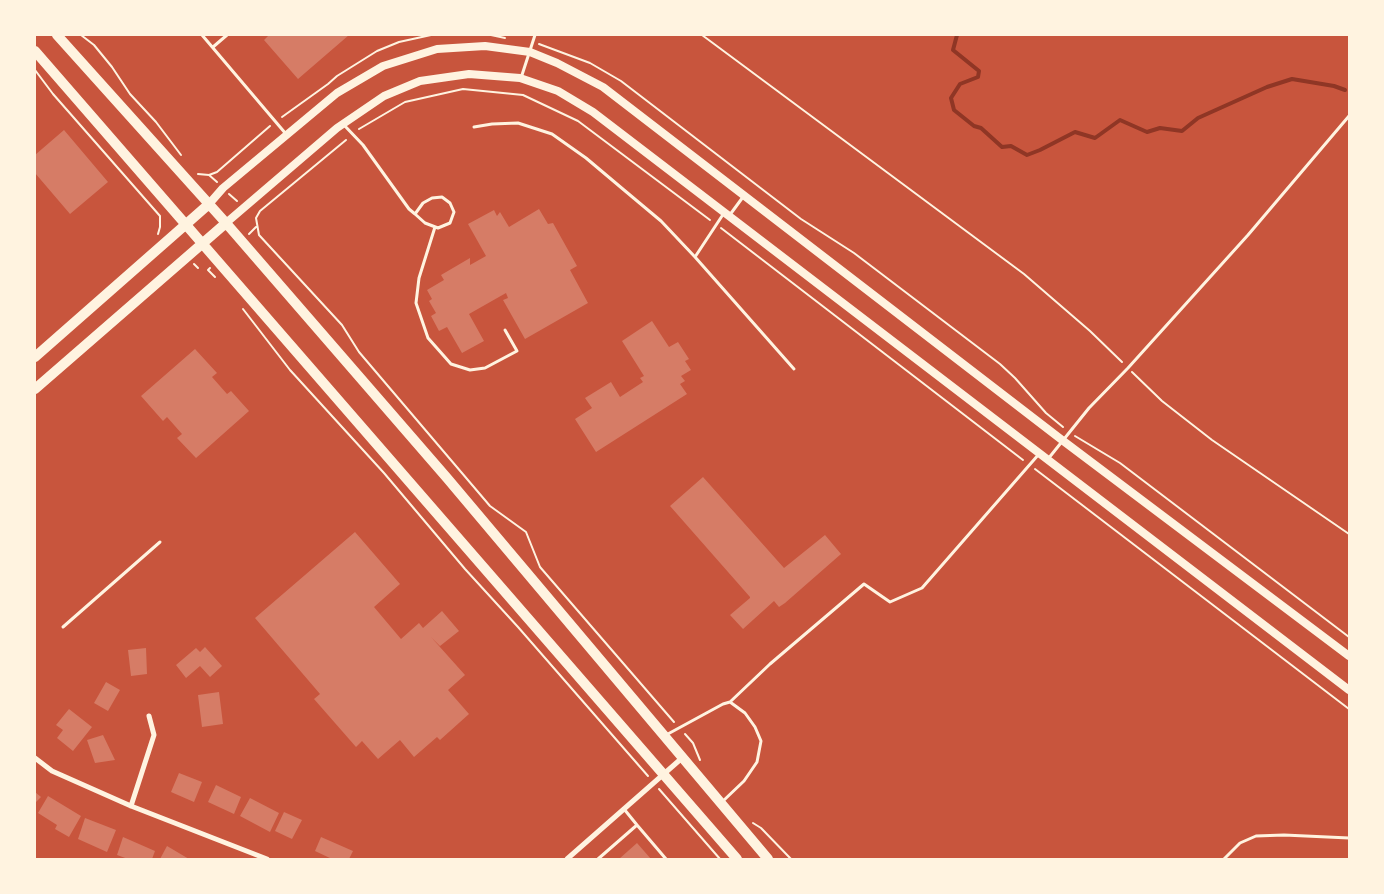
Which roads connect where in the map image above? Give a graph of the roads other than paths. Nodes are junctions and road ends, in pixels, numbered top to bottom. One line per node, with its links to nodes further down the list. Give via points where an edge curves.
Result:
1 (58, 35): 14 (main road)
2 (202, 35): 5 (lane)
3 (228, 35): 5 (lane)
4 (535, 35): 7 (lane)
5 (213, 47): 12 (lane)
6 (35, 52): 18 (main road)
7 (530, 52): 8 (lane); 12 (street, via 485,46 437,48 383,66 338,93); 13 (street, via 557,62 602,87)
8 (520, 78): 10 (street, via 469,74 420,81 384,96); 16 (street, via 558,92 593,112)
9 (1349, 116): 26 (lane, via 1248,235)
10 (342, 124): 15 (lane, via 368,152); 17 (street)
11 (474, 127): 21 (lane, via 518,123 552,134 631,196)
12 (287, 136): 14 (street)
13 (744, 195): 16 (lane); 26 (street)
14 (208, 204): 17 (main road); 18 (main road)
15 (415, 214): 19 (lane, via 425,224); 19 (lane, via 423,203 432,198 442,197 450,202 454,212 450,223)
16 (726, 214): 21 (lane); 27 (street)
17 (226, 223): 20 (main road); 35 (main road)
18 (185, 225): 20 (main road); 23 (main road)
19 (434, 227): 22 (lane, via 419,278 416,304 428,338 451,364 470,370 485,368 517,351)
20 (202, 244): 25 (main road); 38 (main road)
21 (695, 257): 24 (lane)
22 (505, 330)
23 (35, 357)
24 (794, 369)
25 (35, 389)
26 (1062, 440): 28 (lane); 31 (street)
27 (1040, 454): 28 (street); 33 (lane, via 922,588 890,602 864,584)
28 (1047, 460): 32 (street)
29 (160, 542): 30 (lane)
30 (63, 627)
31 (1349, 656)
32 (1349, 690)
33 (730, 702): 35 (lane); 39 (lane, via 745,713 761,741 757,762)
34 (149, 716): 40 (street, via 154,735)
35 (664, 736): 37 (main road)
36 (35, 758): 40 (street, via 52,771)
37 (682, 758): 38 (street); 39 (main road)
38 (664, 774): 41 (street); 48 (main road)
39 (721, 804): 49 (main road)
40 (131, 806): 44 (street)
41 (624, 809): 42 (lane); 45 (street)
42 (637, 825): 46 (lane); 47 (lane)
43 (1349, 838): 50 (lane, via 1256,836 1240,844)
44 (267, 859)
45 (567, 859)
46 (598, 859)
47 (666, 859)
48 (737, 859)
49 (768, 859)
50 (1224, 859)

